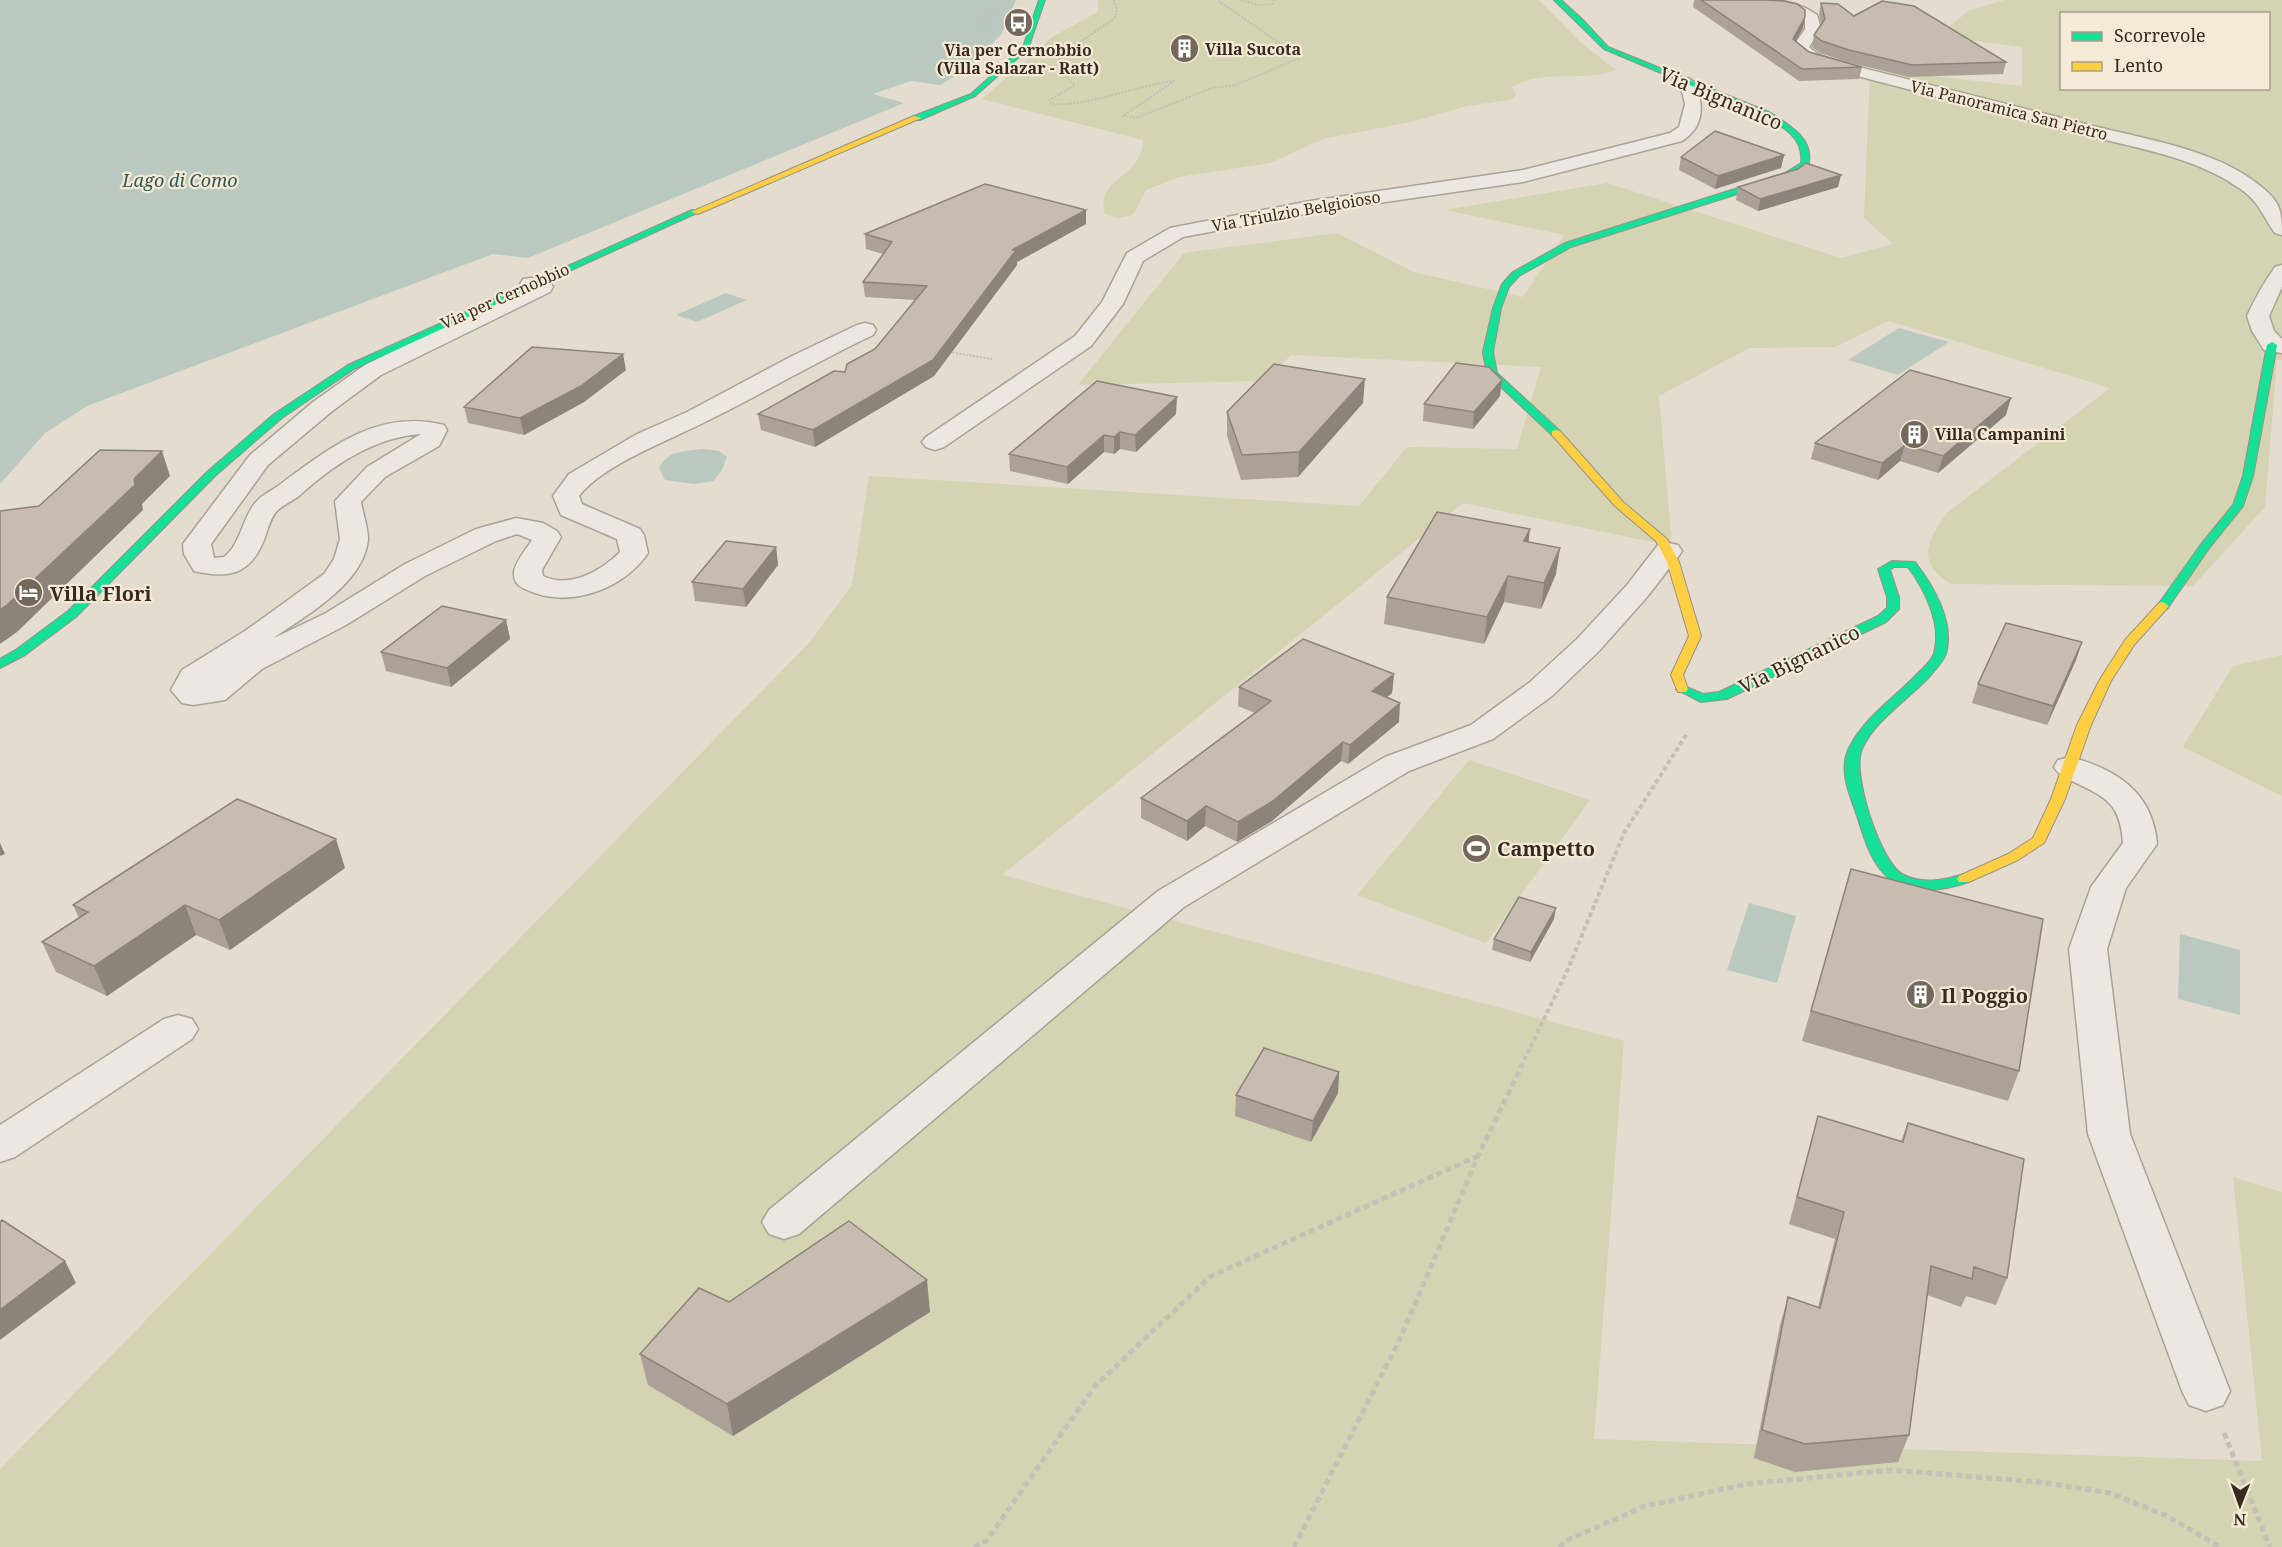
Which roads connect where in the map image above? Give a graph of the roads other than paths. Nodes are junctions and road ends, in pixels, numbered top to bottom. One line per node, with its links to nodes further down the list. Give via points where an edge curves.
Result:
1 (1042, 0): 7 (street, Via per Cernobbio, via 1026,48 973,95)
2 (1557, 0): 4 (street, Via Bignanico, via 1606,48)
3 (1761, 0): 5 (street, Via Panoramica San Pietro, via 1802,10 1812,18 1813,29 1800,48 1813,58 2202,163 2252,188 2274,209)
4 (1688, 83): 10 (street, Via Triulzio Belgioioso, via 1694,104 1687,130 1676,137 1523,176 1310,207 1178,232 1134,257 1112,304 1083,341); 11 (street, Via Bignanico, via 1789,127 1801,137 1807,153 1805,164 1788,175 1601,233 1537,261 1505,286 1488,352 1492,374 1546,422 1619,504 1661,539)
5 (2282, 229)
6 (2282, 271): 9 (street, via 2258,316 2263,331)
7 (531, 284): 8 (street, via 542,287 373,370 259,460 197,544 204,565 225,568 237,561 266,506 340,453 400,428 424,425 435,430 430,441 376,472 348,501 354,539 335,580 193,677 187,690 193,696 214,693 266,654 336,619 415,570 486,535 516,526 547,537 528,570 529,580 540,588 562,590 606,576 623,566 634,553 630,535 570,509 566,496 578,480 646,438 696,417); 12 (street, Via per Cernobbio, via 351,367 278,416 211,474 72,614)
8 (865, 330)
9 (2277, 345): 13 (street, Via Bignanico, via 2238,506 2164,605 2129,643 2104,681)
10 (935, 442)
11 (1668, 552): 13 (street, Via Bignanico, via 1695,636 1677,675 1683,691 1701,698 1722,696 1882,619 1893,609 1884,569 1892,564 1911,564 1919,573 1942,632 1940,655 1906,695 1870,727 1851,757 1854,788 1875,846 1885,866 1897,878 1918,884 1950,885 2013,857 2039,840); 16 (street, via 1588,645 1541,689 1482,732 1397,764 1171,899)
12 (0, 664)
13 (2070, 767): 17 (street, via 2130,804 2138,823 2140,844 2109,886 2088,949 2109,1134)
14 (178, 1029): 15 (street)
15 (0, 1146)
16 (784, 1222)
17 (2206, 1391)

